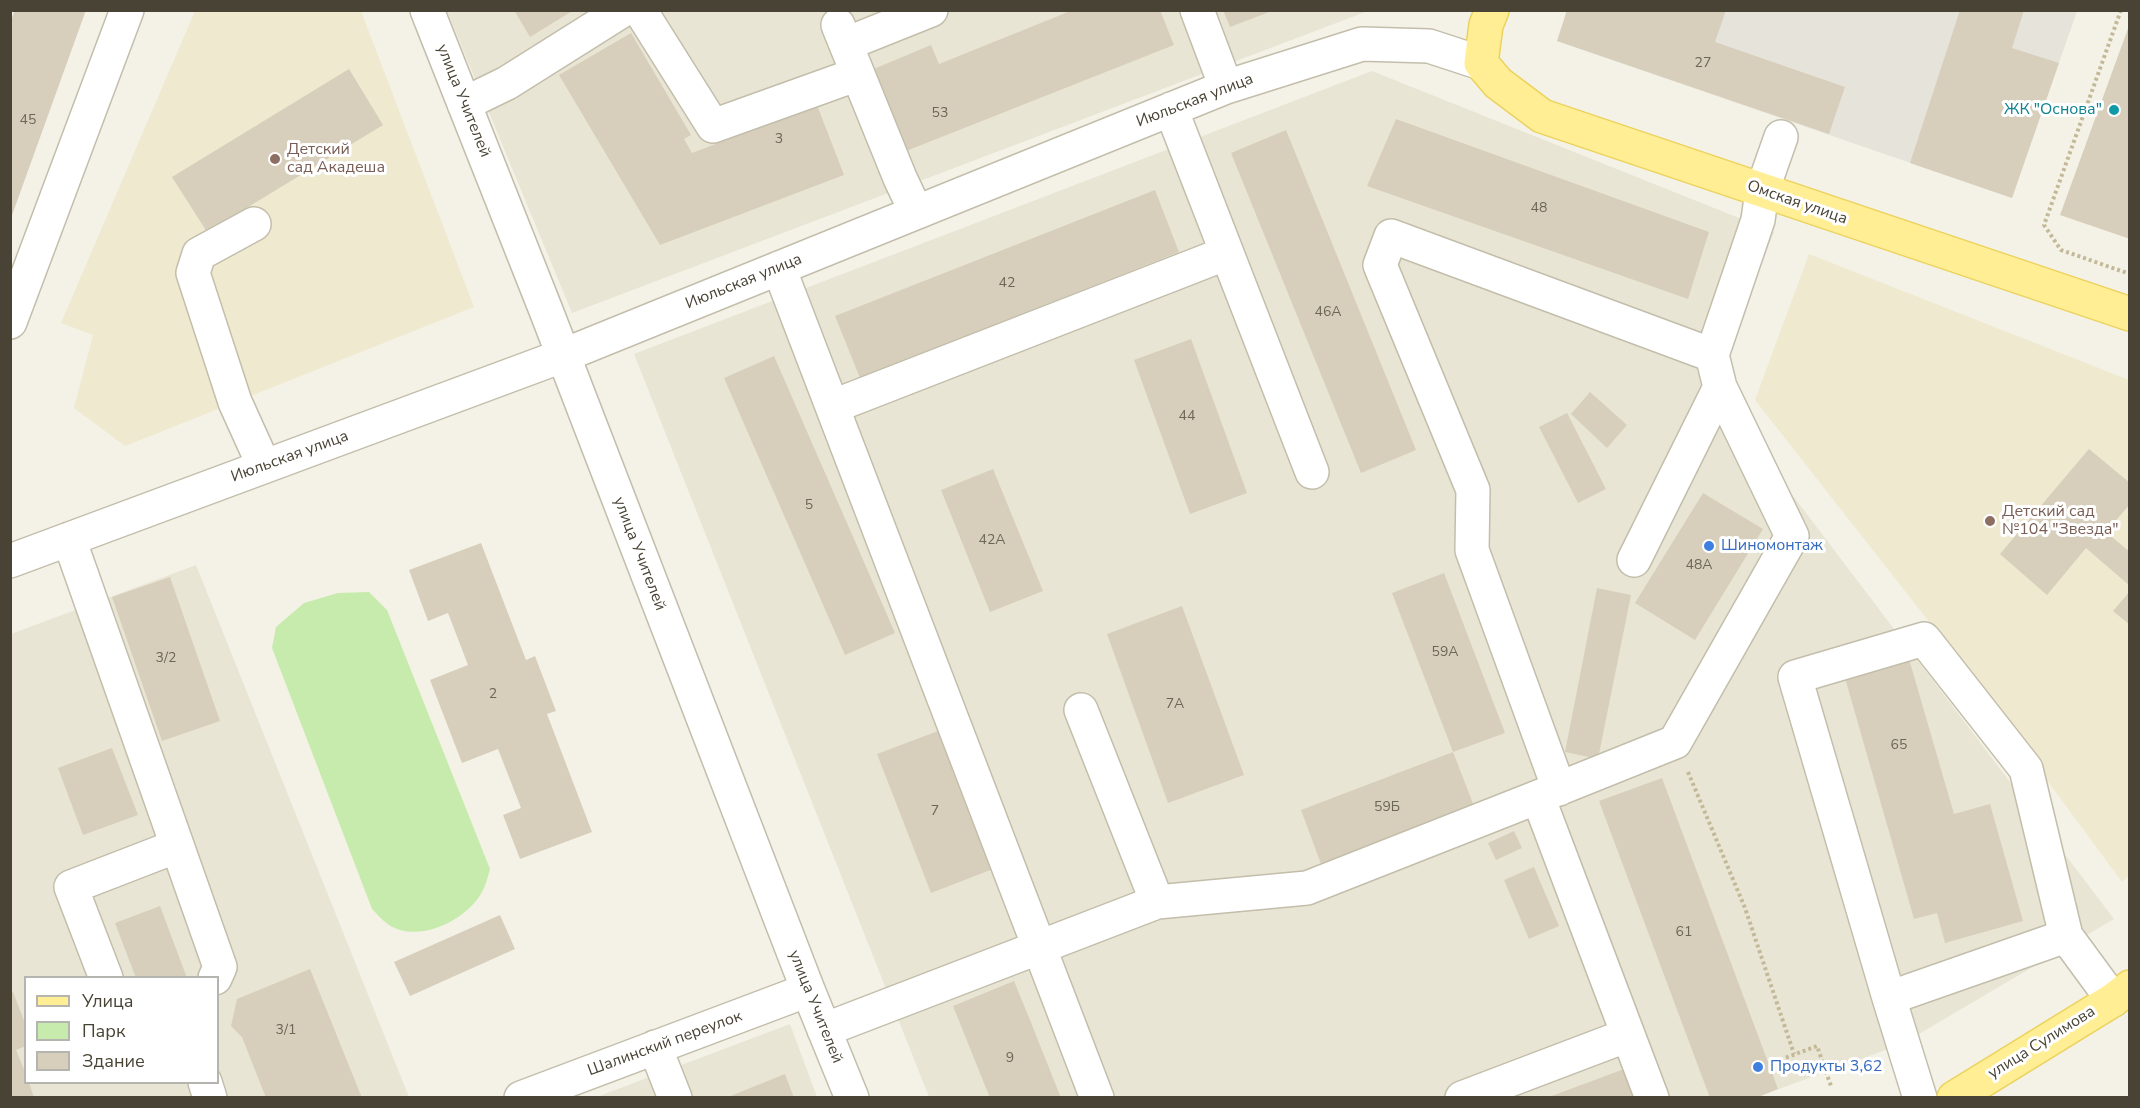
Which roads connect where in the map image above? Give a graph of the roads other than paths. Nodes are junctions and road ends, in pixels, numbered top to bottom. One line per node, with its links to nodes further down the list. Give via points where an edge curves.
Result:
1 (127, 10): 19 (street)
2 (427, 10): 10 (street, улица Учителей)
3 (931, 10): 8 (street, via 842,35)
4 (1197, 10): 9 (street)
5 (1492, 10): 7 (main road)
6 (623, 11): 8 (street, via 713,126); 10 (street, via 507,83)
7 (1481, 63): 9 (street, Июльская улица, via 1429,46 1362,44); 13 (main road, Омская улица, via 1498,83 1542,116)
8 (858, 74): 14 (street)
9 (1226, 87): 11 (street, Июльская улица)
10 (464, 104): 21 (street, улица Учителей)
11 (1170, 109): 14 (street, Июльская улица); 16 (street)
12 (1781, 137): 13 (street)
13 (1762, 191): 18 (main road, Омская улица); 20 (street, via 1758,220)
14 (916, 212): 17 (street, Июльская улица)
15 (254, 224): 24 (street, via 199,254 193,273 235,402)
16 (1227, 253): 23 (street); 25 (street)
17 (779, 268): 21 (street, Июльская улица); 23 (street)
18 (2130, 314)
19 (10, 322)
20 (1712, 355): 22 (street); 30 (street, via 1390,236 1380,265 1473,490 1472,550)
21 (562, 356): 24 (street, Июльская улица); 37 (street, улица Учителей)
22 (1720, 387): 27 (street); 30 (street, via 1792,536 1675,742)
23 (834, 406): 34 (street)
24 (264, 466): 26 (street, Июльская улица)
25 (1312, 472)
26 (69, 539): 28 (street, Июльская улица); 31 (street)
27 (1634, 560)
28 (10, 561)
29 (1081, 710): 32 (street)
30 (1549, 793): 32 (street, via 1307,888); 41 (street)
31 (177, 846): 35 (street, via 71,888); 36 (street, via 220,967)
32 (1157, 902): 34 (street)
33 (2066, 936): 38 (street); 39 (street); 39 (street, via 2026,770 1924,639 1795,677)
34 (1040, 946): 40 (street); 46 (street)
35 (105, 976)
36 (216, 976)
37 (808, 990): 40 (street, улица Учителей); 42 (street, Шалинский переулок)
38 (2121, 993): 50 (main road, улица Сулимова)
39 (1889, 998): 49 (street)
40 (824, 1030): 45 (street, улица Учителей)
41 (1628, 1035): 47 (street); 48 (street)
42 (655, 1047): 43 (street, Шалинский переулок); 44 (street)
43 (521, 1098)
44 (675, 1098)
45 (852, 1098)
46 (1098, 1098)
47 (1462, 1098)
48 (1652, 1098)
49 (1920, 1098)
50 (1954, 1098)

